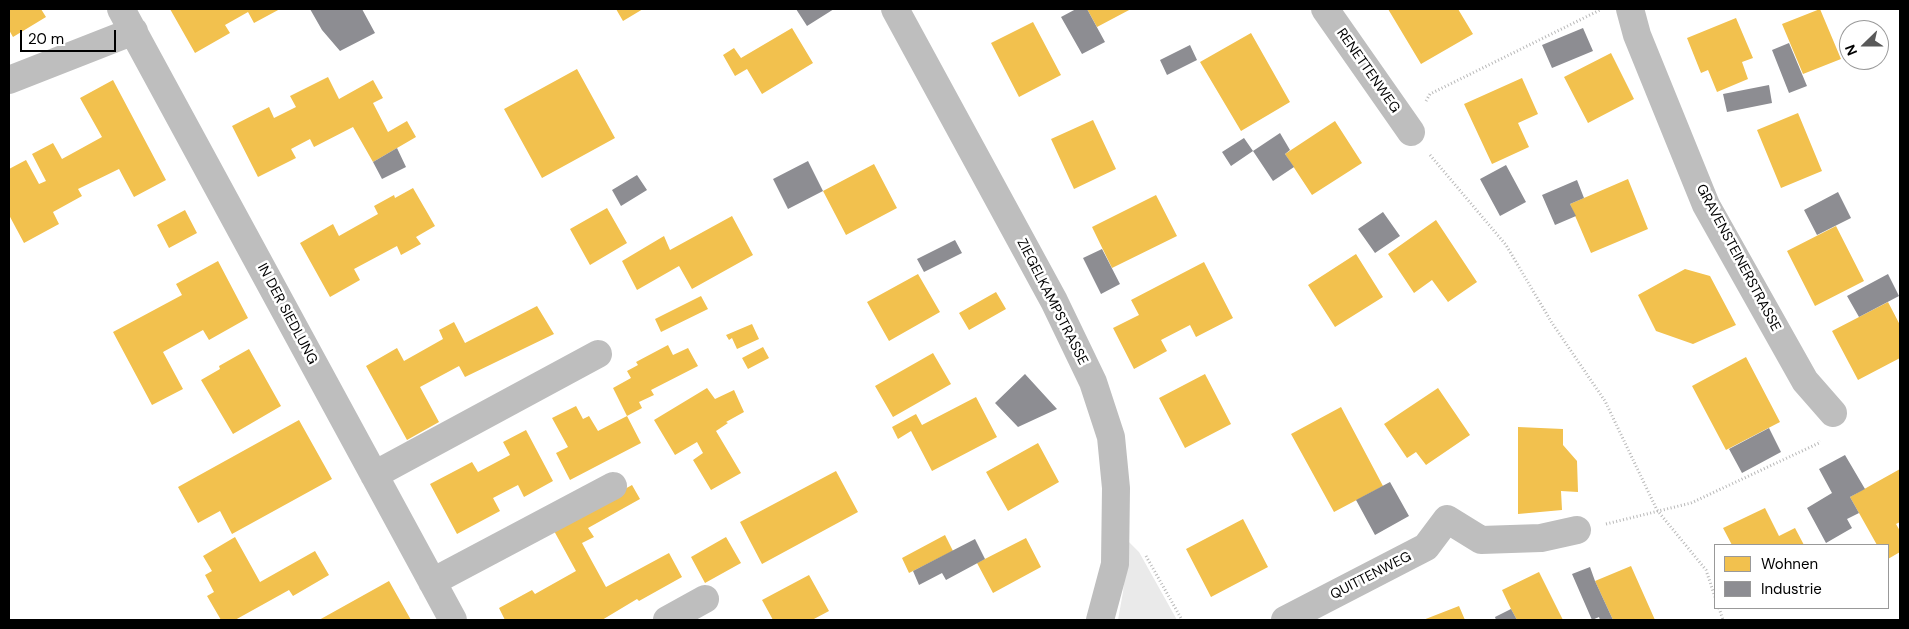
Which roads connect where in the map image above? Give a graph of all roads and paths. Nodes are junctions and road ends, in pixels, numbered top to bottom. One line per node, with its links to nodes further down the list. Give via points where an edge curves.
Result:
1 (1325, 9): 7 (street, RENETTENWEG)
2 (1602, 9): 7 (path, via 1430,94)
3 (1630, 9): 9 (street, GRAVENSTEINERSTRASSE, via 1637,35 1706,205 1805,381)
4 (906, 12): 13 (street, ZIEGELKAMPSTRASSE, via 1093,382 1111,437 1116,488)
5 (128, 20): 6 (street); 10 (street, IN DER SIEDLUNG)
6 (9, 80)
7 (1411, 132): 12 (path, via 1506,245 1552,323 1605,402)
8 (598, 354): 10 (street)
9 (1833, 413): 12 (path, via 1818,443 1691,503)
10 (374, 475): 15 (street, IN DER SIEDLUNG)
11 (613, 486): 15 (street)
12 (1657, 510): 14 (path, via 1628,520); 16 (path, via 1706,570)
13 (1115, 528): 20 (street, ZIEGELKAMPSTRASSE, via 1115,564); 21 (path, via 1131,531)
14 (1577, 530): 22 (street, QUITTENWEG, via 1541,538 1481,540 1446,519 1426,548)
15 (432, 582): 18 (street, IN DER SIEDLUNG)
16 (1714, 594)
17 (705, 599): 19 (street)
18 (453, 620)
19 (667, 620)
20 (1100, 620)
21 (1182, 620)
22 (1286, 620)

